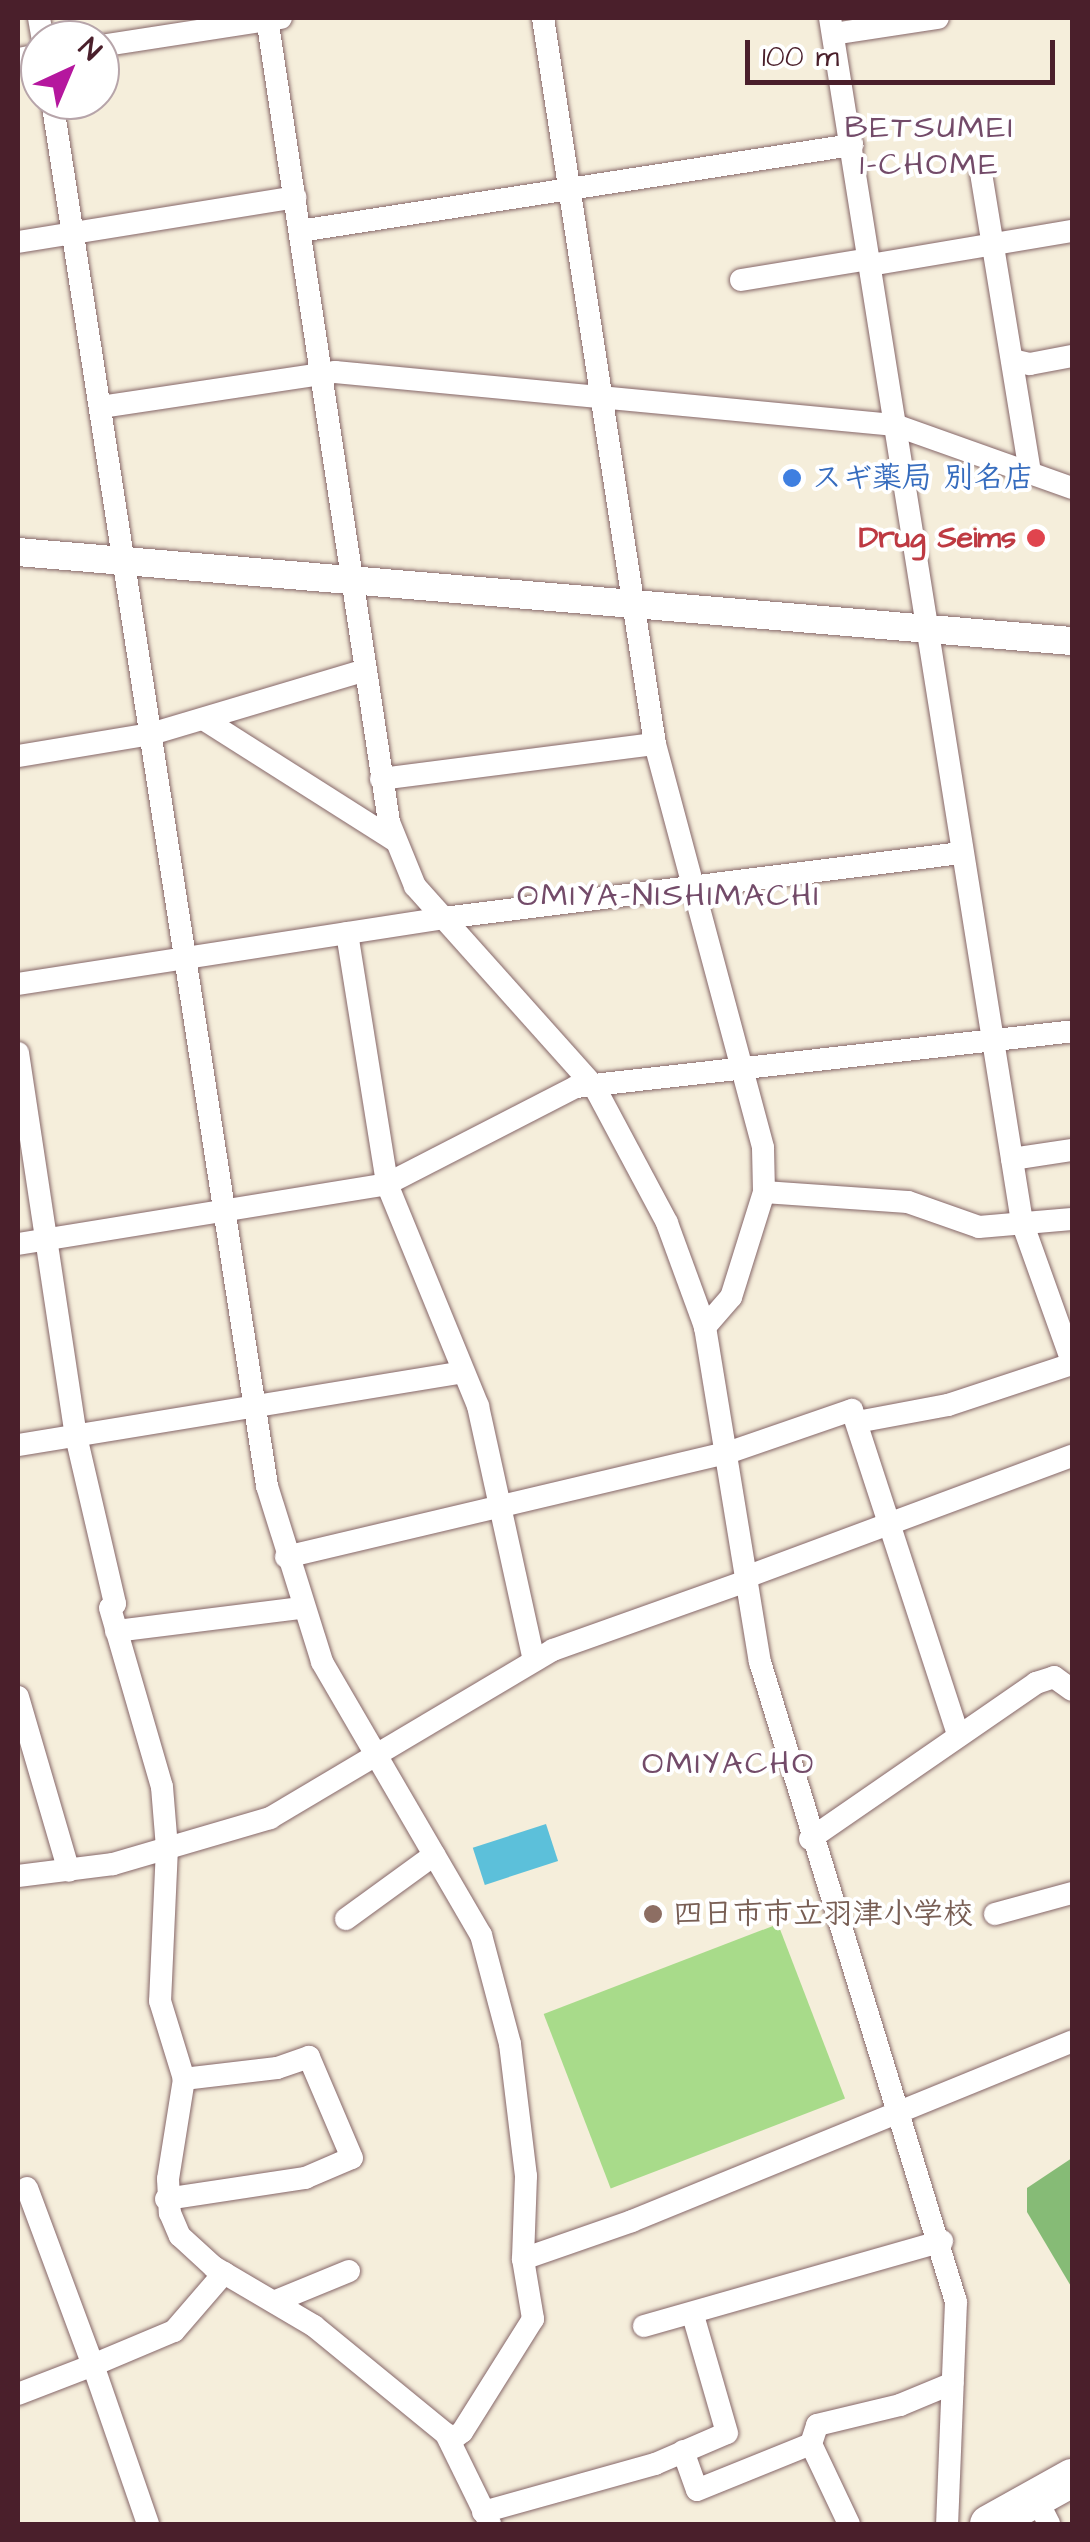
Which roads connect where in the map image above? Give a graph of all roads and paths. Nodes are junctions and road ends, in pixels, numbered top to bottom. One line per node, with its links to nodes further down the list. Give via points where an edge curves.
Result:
1 (272, 18): 5 (street); 10 (street)
2 (543, 18): 9 (street)
3 (938, 18): 4 (street)
4 (832, 26): 7 (street)
5 (120, 43)
6 (55, 120): 13 (street)
7 (852, 145): 9 (street); 16 (street)
8 (981, 173): 15 (street)
9 (569, 190): 11 (street); 21 (street)
10 (295, 197): 11 (street); 13 (street)
11 (300, 231): 20 (street)
12 (1072, 231): 15 (street)
13 (73, 234): 14 (street); 22 (street)
14 (18, 242)
15 (994, 245): 16 (street); 19 (street)
16 (870, 262): 17 (street); 23 (street)
17 (741, 280)
18 (1072, 356): 19 (street, via 1030,364)
19 (1012, 360): 24 (street)
20 (322, 373): 21 (street); 22 (street); 28 (street)
21 (601, 397): 23 (street); 29 (street)
22 (101, 407): 27 (street)
23 (895, 425): 24 (street); 30 (street)
24 (1030, 473): 25 (street)
25 (1072, 488)
26 (18, 552): 27 (street)
27 (124, 561): 28 (street); 34 (street)
28 (353, 580): 29 (street); 32 (street)
29 (636, 606): 30 (street); 35 (street)
30 (927, 630): 31 (street); 39 (street)
31 (1072, 641)
32 (366, 670): 33 (street); 37 (street)
33 (204, 720): 34 (street); 38 (street)
34 (151, 734): 36 (street); 43 (street)
35 (656, 744): 37 (street); 40 (street)
36 (18, 756)
37 (381, 779): 38 (street)
38 (394, 840): 41 (street, via 415,886)
39 (961, 853): 40 (street); 46 (street)
40 (692, 886): 41 (street); 48 (street)
41 (444, 918): 42 (street); 49 (street)
42 (347, 932): 43 (street); 52 (street)
43 (186, 957): 44 (street); 54 (street)
44 (18, 984)
45 (1072, 1031): 46 (street)
46 (994, 1043): 48 (street); 51 (street)
47 (18, 1053): 57 (street)
48 (743, 1071): 49 (street); 53 (street, via 763,1148)
49 (594, 1086): 52 (street, via 576,1087); 59 (street, via 667,1223)
50 (1072, 1150): 51 (street)
51 (1012, 1159): 56 (street)
52 (387, 1184): 54 (street); 61 (street)
53 (764, 1192): 56 (street, via 908,1202 980,1227); 59 (street, via 731,1298)
54 (225, 1211): 57 (street); 62 (street)
55 (1072, 1218): 56 (street)
56 (1022, 1222): 60 (street)
57 (46, 1240): 58 (street); 64 (street)
58 (18, 1244)
59 (705, 1327): 66 (street)
60 (1072, 1363): 63 (street, via 948,1405)
61 (463, 1372): 62 (street); 68 (street)
62 (254, 1406): 64 (street); 70 (street)
63 (857, 1422): 66 (street, via 852,1410); 69 (street)
64 (76, 1436): 65 (street); 73 (street)
65 (18, 1444)
66 (728, 1453): 68 (street); 71 (street)
67 (1072, 1456): 69 (street)
68 (503, 1510): 70 (street); 74 (street)
69 (888, 1524): 71 (street); 77 (street)
70 (286, 1557): 72 (street)
71 (746, 1579): 74 (street); 79 (street, via 760,1662)
72 (301, 1608): 73 (street); 78 (street)
73 (116, 1632): 80 (street, via 162,1788)
74 (534, 1660): 78 (street)
75 (1072, 1690): 77 (street, via 1045,1678)
76 (18, 1698): 82 (street)
77 (958, 1734): 79 (street)
78 (371, 1754): 80 (street, via 270,1818); 81 (street)
79 (810, 1838): 89 (street)
80 (167, 1848): 82 (street); 88 (street, via 160,2001)
81 (434, 1855): 86 (street); 93 (street, via 481,1935 496,1982 526,2176)
82 (70, 1871): 83 (street)
83 (18, 1876)
84 (1072, 1893): 85 (street)
85 (995, 1914)
86 (346, 1919)
87 (1072, 2040): 89 (street)
88 (184, 2079): 91 (street); 91 (street, via 277,2068 309,2057 352,2158 305,2178)
89 (902, 2107): 92 (street); 93 (street)
90 (27, 2188): 99 (street)
91 (166, 2199): 94 (street, via 180,2236)
92 (942, 2241): 97 (street); 100 (street, via 956,2302)
93 (523, 2260): 102 (street, via 532,2320)
94 (224, 2272): 96 (street); 99 (street, via 174,2331)
95 (349, 2272): 96 (street)
96 (276, 2301): 102 (street)
97 (693, 2315): 98 (street); 104 (street, via 726,2434)
98 (644, 2326)
99 (93, 2364): 101 (street); 108 (street)
100 (954, 2383): 103 (street, via 900,2405 817,2425); 110 (street)
101 (18, 2394)
102 (450, 2441): 107 (street)
103 (812, 2444): 104 (street, via 697,2490); 109 (street)
104 (683, 2452): 107 (street)
105 (1072, 2478): 106 (main road)
106 (1043, 2513): 111 (main road)
107 (487, 2521)
108 (148, 2524)
109 (849, 2524)
110 (948, 2524)
111 (989, 2524)

